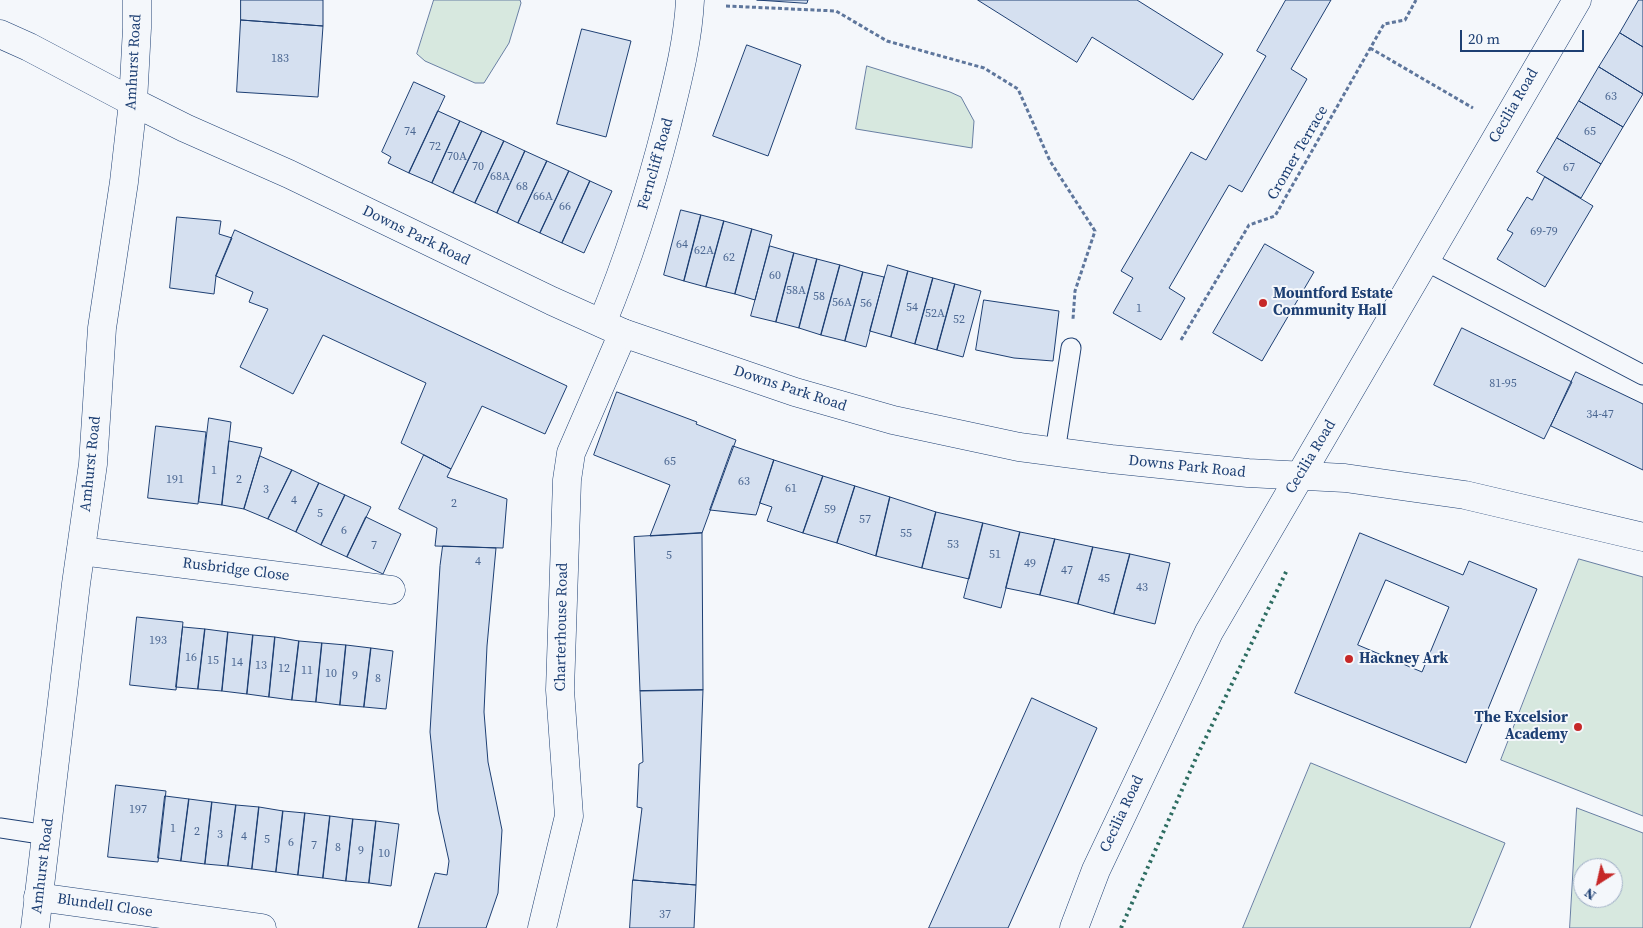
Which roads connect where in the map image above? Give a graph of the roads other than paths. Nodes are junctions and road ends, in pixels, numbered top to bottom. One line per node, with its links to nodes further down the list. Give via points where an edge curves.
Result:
1 (137, 0): 5 (street, Amhurst Road)
2 (1577, 0): 6 (street, Cecilia Road)
3 (690, 2): 7 (street, Ferncliff Road, via 681,69 654,176 632,243)
4 (0, 34): 5 (street, Downs Park Road, via 29,46)
5 (133, 102): 7 (street, Downs Park Road); 13 (street, Amhurst Road, via 102,328 93,464)
6 (1424, 260): 9 (lane); 11 (street, Cecilia Road)
7 (612, 328): 10 (street, Downs Park Road, via 795,392 893,420); 20 (street, Charterhouse Road, via 571,453 567,480 560,690 569,816)
8 (1071, 348): 10 (lane)
9 (1643, 375)
10 (1055, 452): 11 (street, Downs Park Road)
11 (1299, 476): 12 (street, Downs Park Road, via 1345,478 1465,495); 21 (street, Cecilia Road, via 1209,632 1096,870)
12 (1643, 537)
13 (81, 551): 14 (street, Rusbridge Close); 16 (street, Amhurst Road)
14 (391, 590)
15 (0, 828): 16 (lane)
16 (47, 835): 17 (street, Amhurst Road)
17 (38, 897): 18 (street, Amhurst Road); 19 (street, Blundell Close)
18 (35, 928)
19 (262, 928)
20 (542, 928)
21 (1074, 928)

